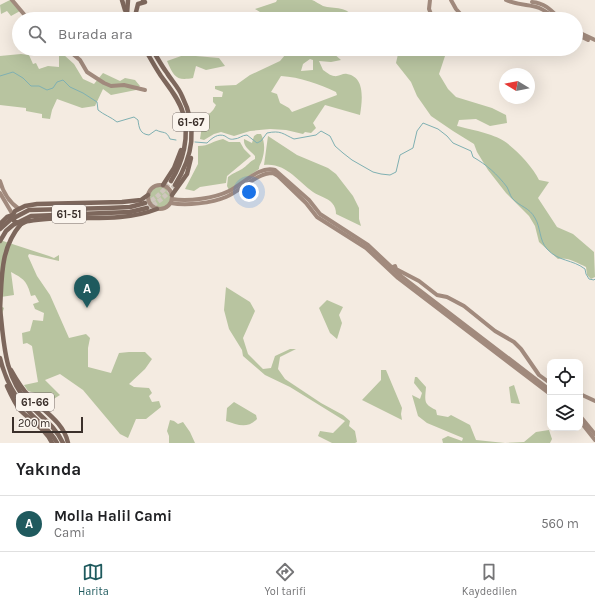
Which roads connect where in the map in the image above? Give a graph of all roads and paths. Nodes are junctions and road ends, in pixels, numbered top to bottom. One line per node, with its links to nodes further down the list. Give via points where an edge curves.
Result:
1 (12, 0): 10 (main road)
2 (122, 0): 11 (main road)
3 (128, 0): 12 (main road)
4 (137, 0): 13 (main road)
5 (144, 0): 14 (main road, via 145,2 138,4)
6 (430, 0): 15 (main road)
7 (451, 0): 16 (main road)
8 (506, 0): 17 (main road, via 541,7)
9 (520, 0): 18 (main road, via 543,4)
10 (22, 12)
11 (126, 12)
12 (127, 12)
13 (134, 12)
14 (136, 12)
15 (430, 12)
16 (459, 12)
17 (549, 12)
18 (554, 12)
19 (583, 35): 21 (main road)
20 (583, 37): 21 (main road)
21 (595, 41)
22 (75, 56): 25 (main road, via 87,72 104,83)
23 (149, 56): 26 (main road, 61-67, via 176,97 183,113)
24 (156, 56): 27 (main road, 61-67, via 182,95 192,128)
25 (145, 90)
26 (185, 141): 29 (main road, 61-67, via 183,156); 30 (main road, 61-67)
27 (191, 143): 31 (main road, 61-67, via 189,158); 34 (main road, 61-67, via 191,159 187,174)
28 (0, 181): 38 (main road, via 13,204)
29 (171, 181)
30 (164, 184): 33 (main road, 61-67, via 152,188); 34 (main road)
31 (175, 185)
32 (0, 193): 39 (main road)
33 (148, 196): 37 (main road, via 150,204); 38 (main road, 61-51, via 141,200 36,204)
34 (172, 197): 37 (main road, 61-51, via 165,208); 45 (main road, 61-51, via 188,200 216,196 270,168 310,200 320,214 368,245)
35 (145, 203): 43 (main road, via 108,208 29,210 10,220)
36 (146, 208): 44 (main road, 61-51, via 130,212 31,216 13,225)
37 (157, 208): 40 (main road, 61-51, via 132,216)
38 (20, 209): 39 (main road, 61-51); 40 (main road, via 27,213)
39 (13, 215): 41 (main road); 42 (main road, via 14,221)
40 (26, 221): 42 (main road, 61-66)
41 (0, 224)
42 (20, 224): 46 (main road, 61-66, via 10,233 1,252)
43 (0, 229)
44 (0, 241)
45 (392, 267): 50 (main road, 61-51, via 419,281 437,295 464,306 495,332 514,342 539,375); 51 (main road, 61-51); 52 (main road, 61-51, via 398,278)
46 (0, 309): 47 (main road, 61-66)
47 (6, 357): 61 (main road, 61-66, via 14,382 26,400 53,426); 62 (main road, 61-66, via 12,372 27,394 59,424)
48 (0, 358): 60 (main road, 61-66, via 9,386 30,413 48,429)
49 (0, 366): 59 (main road, 61-66, via 15,403)
50 (547, 381)
51 (547, 388)
52 (547, 392)
53 (582, 395): 54 (main road)
54 (595, 401)
55 (583, 420): 57 (main road)
56 (583, 425): 58 (main road)
57 (595, 434)
58 (595, 440)
59 (52, 443)
60 (57, 443)
61 (63, 443)
62 (68, 443)

